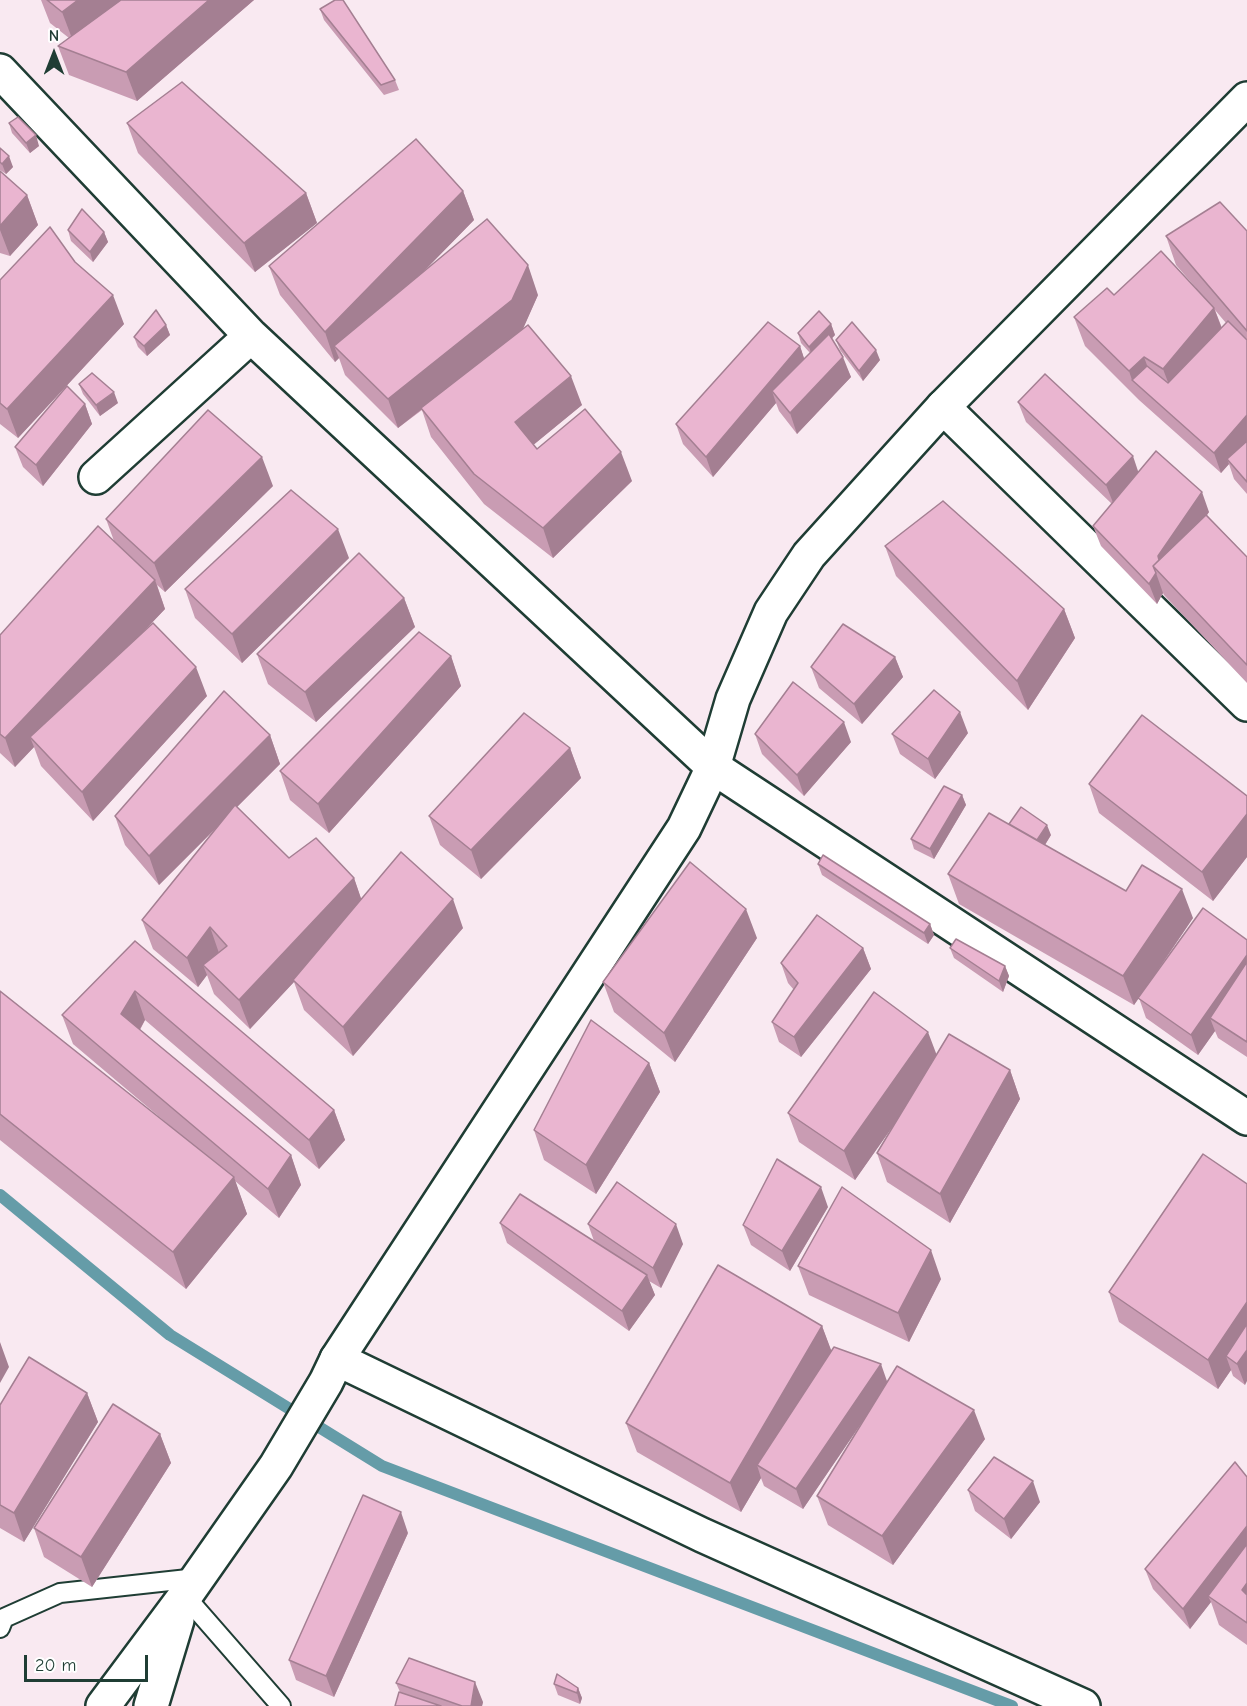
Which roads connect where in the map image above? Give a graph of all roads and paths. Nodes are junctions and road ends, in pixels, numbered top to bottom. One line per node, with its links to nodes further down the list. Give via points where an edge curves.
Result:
1 (0, 71): 3 (street)
2 (1247, 99): 4 (street)
3 (251, 336): 5 (street); 7 (street)
4 (943, 407): 6 (street); 7 (street, via 809,555 771,612 733,699)
5 (96, 477)
6 (1247, 704)
7 (713, 767): 8 (street); 9 (street, via 684,828)
8 (1247, 1118)
9 (331, 1370): 10 (street, via 276,1466); 15 (street)
10 (191, 1587): 11 (lane, via 60,1593 4,1618); 12 (street); 13 (street); 14 (lane)
11 (0, 1628)
12 (103, 1706)
13 (151, 1706)
14 (280, 1706)
15 (1083, 1706)

